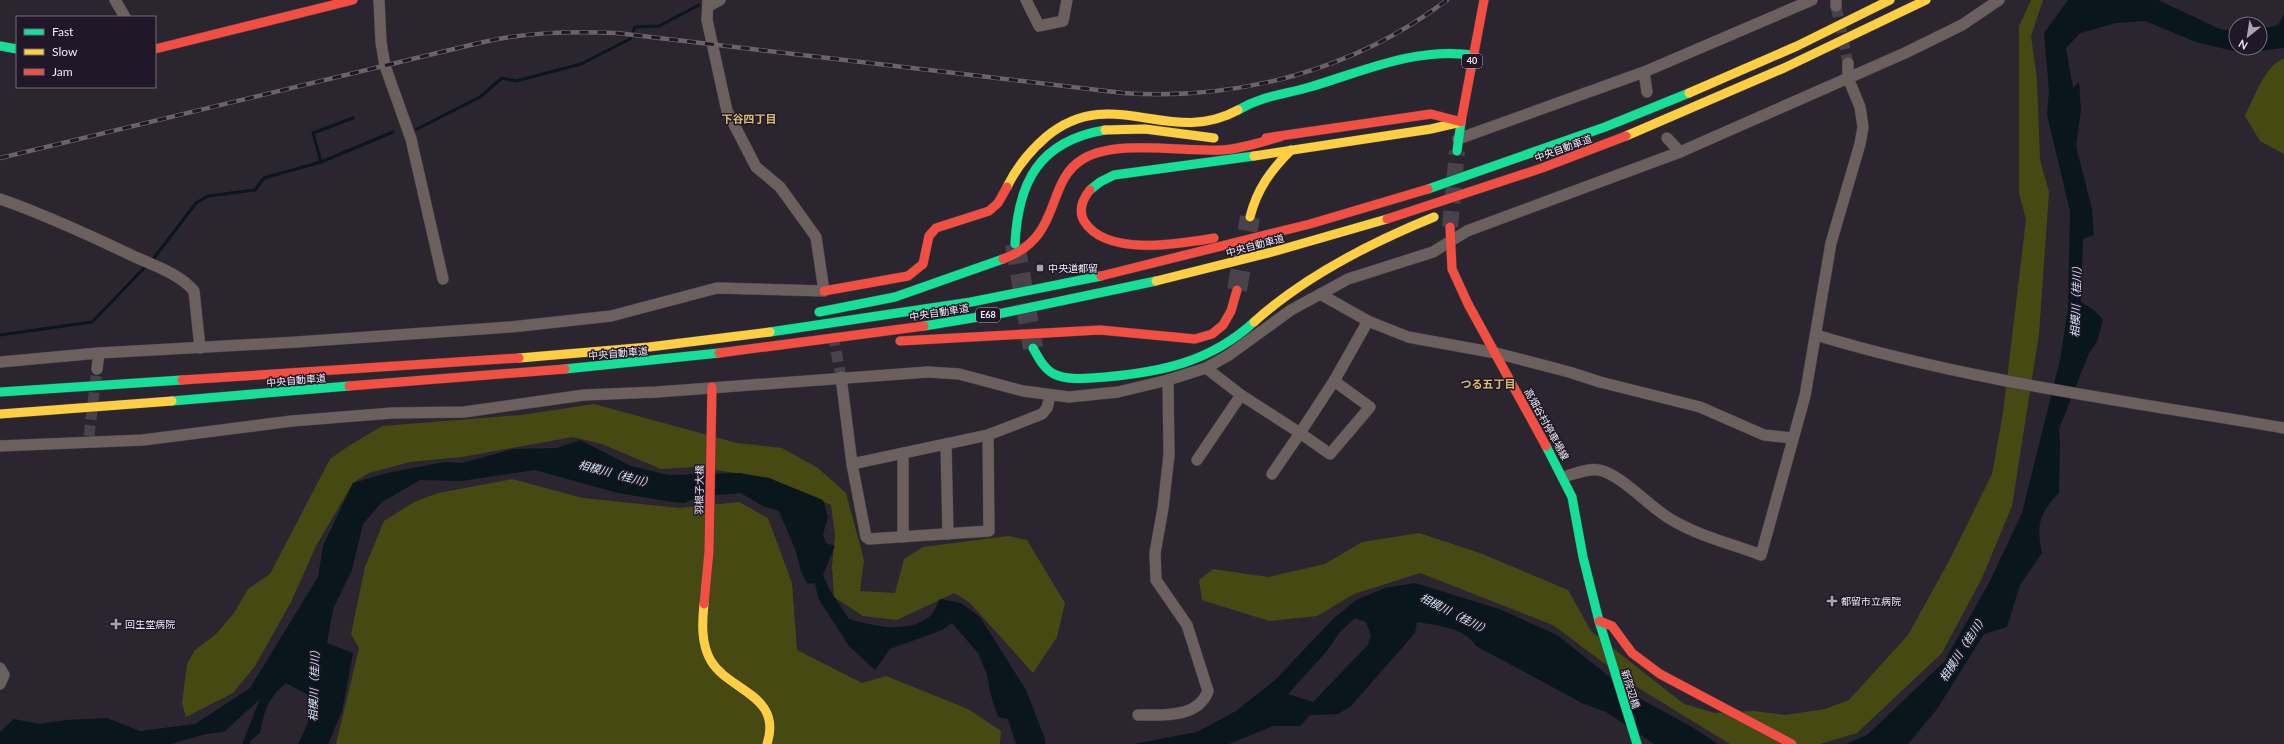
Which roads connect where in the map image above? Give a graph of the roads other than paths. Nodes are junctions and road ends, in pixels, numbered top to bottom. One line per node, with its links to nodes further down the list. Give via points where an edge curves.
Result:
1 (115, 0): 13 (street)
2 (353, 0): 16 (main road)
3 (379, 0): 38 (street, via 385,66 411,139)
4 (720, 0): 12 (street)
5 (1026, 0): 6 (street, via 1039,26 1063,21)
6 (1067, 0)
7 (1484, 0): 17 (main road, 40)
8 (1812, 0): 19 (street)
9 (1890, 0): 30 (main road, 中央自動車道 / E68, via 1674,100 1533,154)
10 (1926, 0): 23 (main road, 中央自動車道 / E68, via 1783,70)
11 (1999, 0): 20 (street, via 1962,25)
12 (709, 3): 40 (street, via 707,20 728,111 756,168 780,187 816,237)
13 (124, 16)
14 (0, 46): 15 (main road)
15 (16, 49)
16 (156, 49)
17 (1473, 55): 22 (main road, 40); 40 (main road, via 1446,51 1383,64 1299,90 1267,96 1242,106 1223,119 1195,125 1121,113 1098,113 1082,117 1065,124 1045,138 1027,156 994,207 984,214 937,228 930,236 924,262 917,271 908,276)
18 (1848, 63): 20 (street)
19 (1644, 72): 21 (street); 26 (street)
20 (1848, 78): 29 (street); 45 (street, via 1860,107 1863,127 1831,243)
21 (1647, 92)
22 (1461, 122): 24 (main road, via 1431,114); 26 (main road); 27 (main road, via 1431,129)
23 (1629, 135): 32 (main road); 51 (main road, 中央自動車道 / E68, via 1409,212 1233,262 1000,313)
24 (1280, 137): 37 (main road, via 1226,139 1179,136 1145,129 1121,129 1099,131 1066,142 1051,151 1025,187 1017,205); 42 (main road, via 1221,150 1128,149 1095,152 1075,164 1061,186 1037,238 1027,247 1013,255 895,297)
25 (1667, 138): 29 (street)
26 (1458, 139): 28 (main road)
27 (1291, 150): 30 (main road, via 1114,175 1096,183 1086,195 1081,206 1083,222 1095,235 1110,241 1140,245 1189,242 1262,230 1305,218); 34 (main road, via 1259,186)
28 (1457, 151)
29 (1680, 152): 36 (street, via 1467,231)
30 (1404, 198): 48 (main road, 中央自動車道 / E68, via 1229,247 1106,276 1004,296 740,336)
31 (0, 199): 49 (street, via 64,224 158,267 190,286 194,291)
32 (1479, 199)
33 (1445, 212): 50 (main road, via 1411,226 1322,274 1275,304 1220,348 1186,363 1158,370 1070,379 1054,374 1041,362)
34 (1250, 217)
35 (1450, 227): 36 (main road, 高畑谷村停車場線)
36 (1450, 242): 41 (street, via 1433,252 1348,279); 53 (main road, 高畑谷村停車場線, via 1452,269)
37 (1015, 244)
38 (443, 279)
39 (1237, 290): 46 (main road, via 1231,311 1223,326 1212,334 1195,339 1100,330)
40 (824, 292): 49 (street, via 717,288 611,316 511,327)
41 (1320, 294): 43 (street); 55 (street, via 1291,310 1229,355)
42 (812, 314)
43 (1368, 320): 53 (street, via 1408,337); 59 (street)
44 (758, 324): 48 (main road)
45 (1816, 335): 65 (street, via 1874,353 1928,365); 68 (street, via 1805,396)
46 (893, 342)
47 (869, 343): 51 (main road)
48 (634, 347): 61 (main road, 中央自動車道 / E68, via 474,361)
49 (200, 348): 52 (street)
50 (1033, 348)
51 (742, 352): 64 (main road, 中央自動車道 / E68, via 508,375)
52 (100, 353): 54 (street); 56 (street)
53 (1496, 353): 68 (street, via 1650,396 1684,402 1764,435); 75 (main road, 高畑谷村停車場線)
54 (0, 362)
55 (1206, 368): 58 (street); 62 (street)
56 (97, 369)
57 (841, 377): 60 (street); 63 (street, via 928,372 959,374); 73 (street)
58 (1168, 380): 63 (street, via 1118,392 1069,397); 82 (street, via 1169,456 1155,553 1156,580 1187,624 1208,690 1202,704 1187,711 1163,715)
59 (1334, 381): 66 (street); 66 (street, via 1370,407 1330,454)
60 (712, 387): 70 (street, via 584,395 464,412 392,413 292,421 143,440 89,439); 83 (main road, 羽根子大橋, via 709,552 702,633 708,655 715,666 757,697 766,710 771,732)
61 (0, 392)
62 (1241, 394): 66 (street); 72 (street)
63 (1050, 396): 67 (street, via 1047,408 1042,414)
64 (0, 414)
65 (2284, 428)
66 (1300, 433): 74 (street)
67 (988, 435): 69 (street); 76 (street, via 989,531)
68 (1793, 438): 75 (street, via 1760,555 1673,521 1610,474 1598,470)
69 (946, 444): 71 (street); 76 (street)
70 (0, 446)
71 (903, 453): 73 (street); 77 (street)
72 (1197, 460)
73 (852, 464): 77 (street, via 866,537 869,540)
74 (1272, 474)
75 (1563, 477): 78 (main road, 高畑谷村停車場線, via 1572,497 1583,557)
76 (948, 534): 77 (street)
77 (904, 537)
78 (1599, 621): 79 (main road, 高畑谷村停車場線); 85 (main road, via 1612,626 1632,653 1660,674)
79 (1605, 641): 84 (main road, 新院辺橋)
80 (0, 668): 81 (street, via 4,675)
81 (0, 684)
82 (1138, 715)
83 (767, 744)
84 (1637, 744)
85 (1792, 744)

